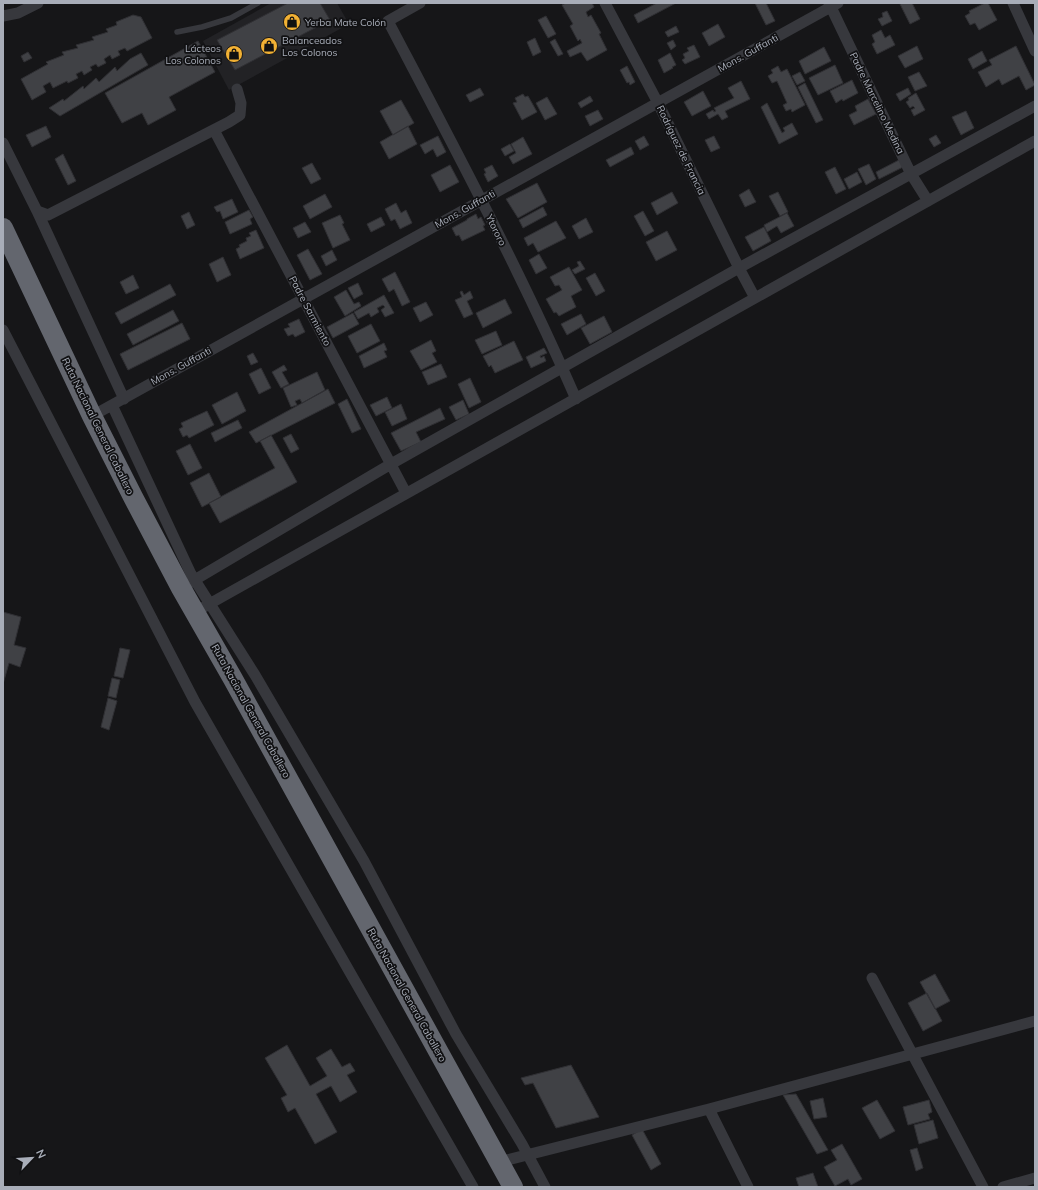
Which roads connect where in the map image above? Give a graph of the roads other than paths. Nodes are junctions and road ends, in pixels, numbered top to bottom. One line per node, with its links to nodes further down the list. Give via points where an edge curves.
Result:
1 (38, 3): 7 (street, via 18,13)
2 (258, 3): 8 (lane, via 231,18)
3 (420, 3): 17 (street, Ytororo, via 388,21)
4 (605, 3): 11 (street, Rodríguez de Francia)
5 (1013, 3): 9 (street)
6 (832, 4): 11 (street, Mons. Guffanti); 16 (street, Padre Marcelino Medina)
7 (3, 16)
8 (177, 32)
9 (1035, 51)
10 (237, 89): 13 (street, via 241,103 240,115)
11 (658, 103): 17 (street, Mons. Guffanti); 21 (street, Rodríguez de Francia)
12 (1035, 106): 16 (street)
13 (214, 130): 19 (street, via 48,215); 23 (street, Padre Sarmiento)
14 (1035, 141): 18 (street)
15 (3, 143): 19 (street)
16 (912, 174): 18 (street, Padre Marcelino Medina); 21 (street)
17 (482, 200): 23 (street, Mons. Guffanti); 25 (street, Ytororo)
18 (928, 201): 22 (street)
19 (37, 210): 26 (street)
20 (3, 228): 29 (highway, Ruta Nacional General Caballero)
21 (739, 268): 22 (street, Rodríguez de Francia); 25 (street)
22 (755, 298): 27 (street)
23 (303, 299): 26 (street, Mons. Guffanti); 30 (street, Padre Sarmiento)
24 (3, 330): 41 (street, via 195,702)
25 (563, 369): 27 (street, Ytororo); 30 (street)
26 (124, 399): 28 (street, Mons. Guffanti)
27 (576, 399): 31 (street)
28 (112, 405): 29 (street, Mons. Guffanti); 32 (street)
29 (92, 416): 32 (highway, Ruta Nacional General Caballero, via 133,497)
30 (391, 464): 31 (street, Padre Sarmiento); 32 (street)
31 (406, 493): 33 (street)
32 (188, 584): 33 (highway, Ruta Nacional General Caballero)
33 (202, 608): 38 (street, via 255,675 364,861 456,1034); 39 (highway, Ruta Nacional General Caballero, via 237,686)
34 (872, 978): 36 (street)
35 (1035, 1021): 36 (street)
36 (912, 1054): 37 (street); 45 (street)
37 (709, 1109): 38 (street); 44 (street)
38 (528, 1155): 39 (street); 43 (street)
39 (499, 1162): 42 (highway, Ruta Nacional General Caballero)
40 (1035, 1178): 46 (street)
41 (473, 1187)
42 (513, 1187)
43 (545, 1187)
44 (748, 1187)
45 (983, 1187)
46 (1003, 1187)

